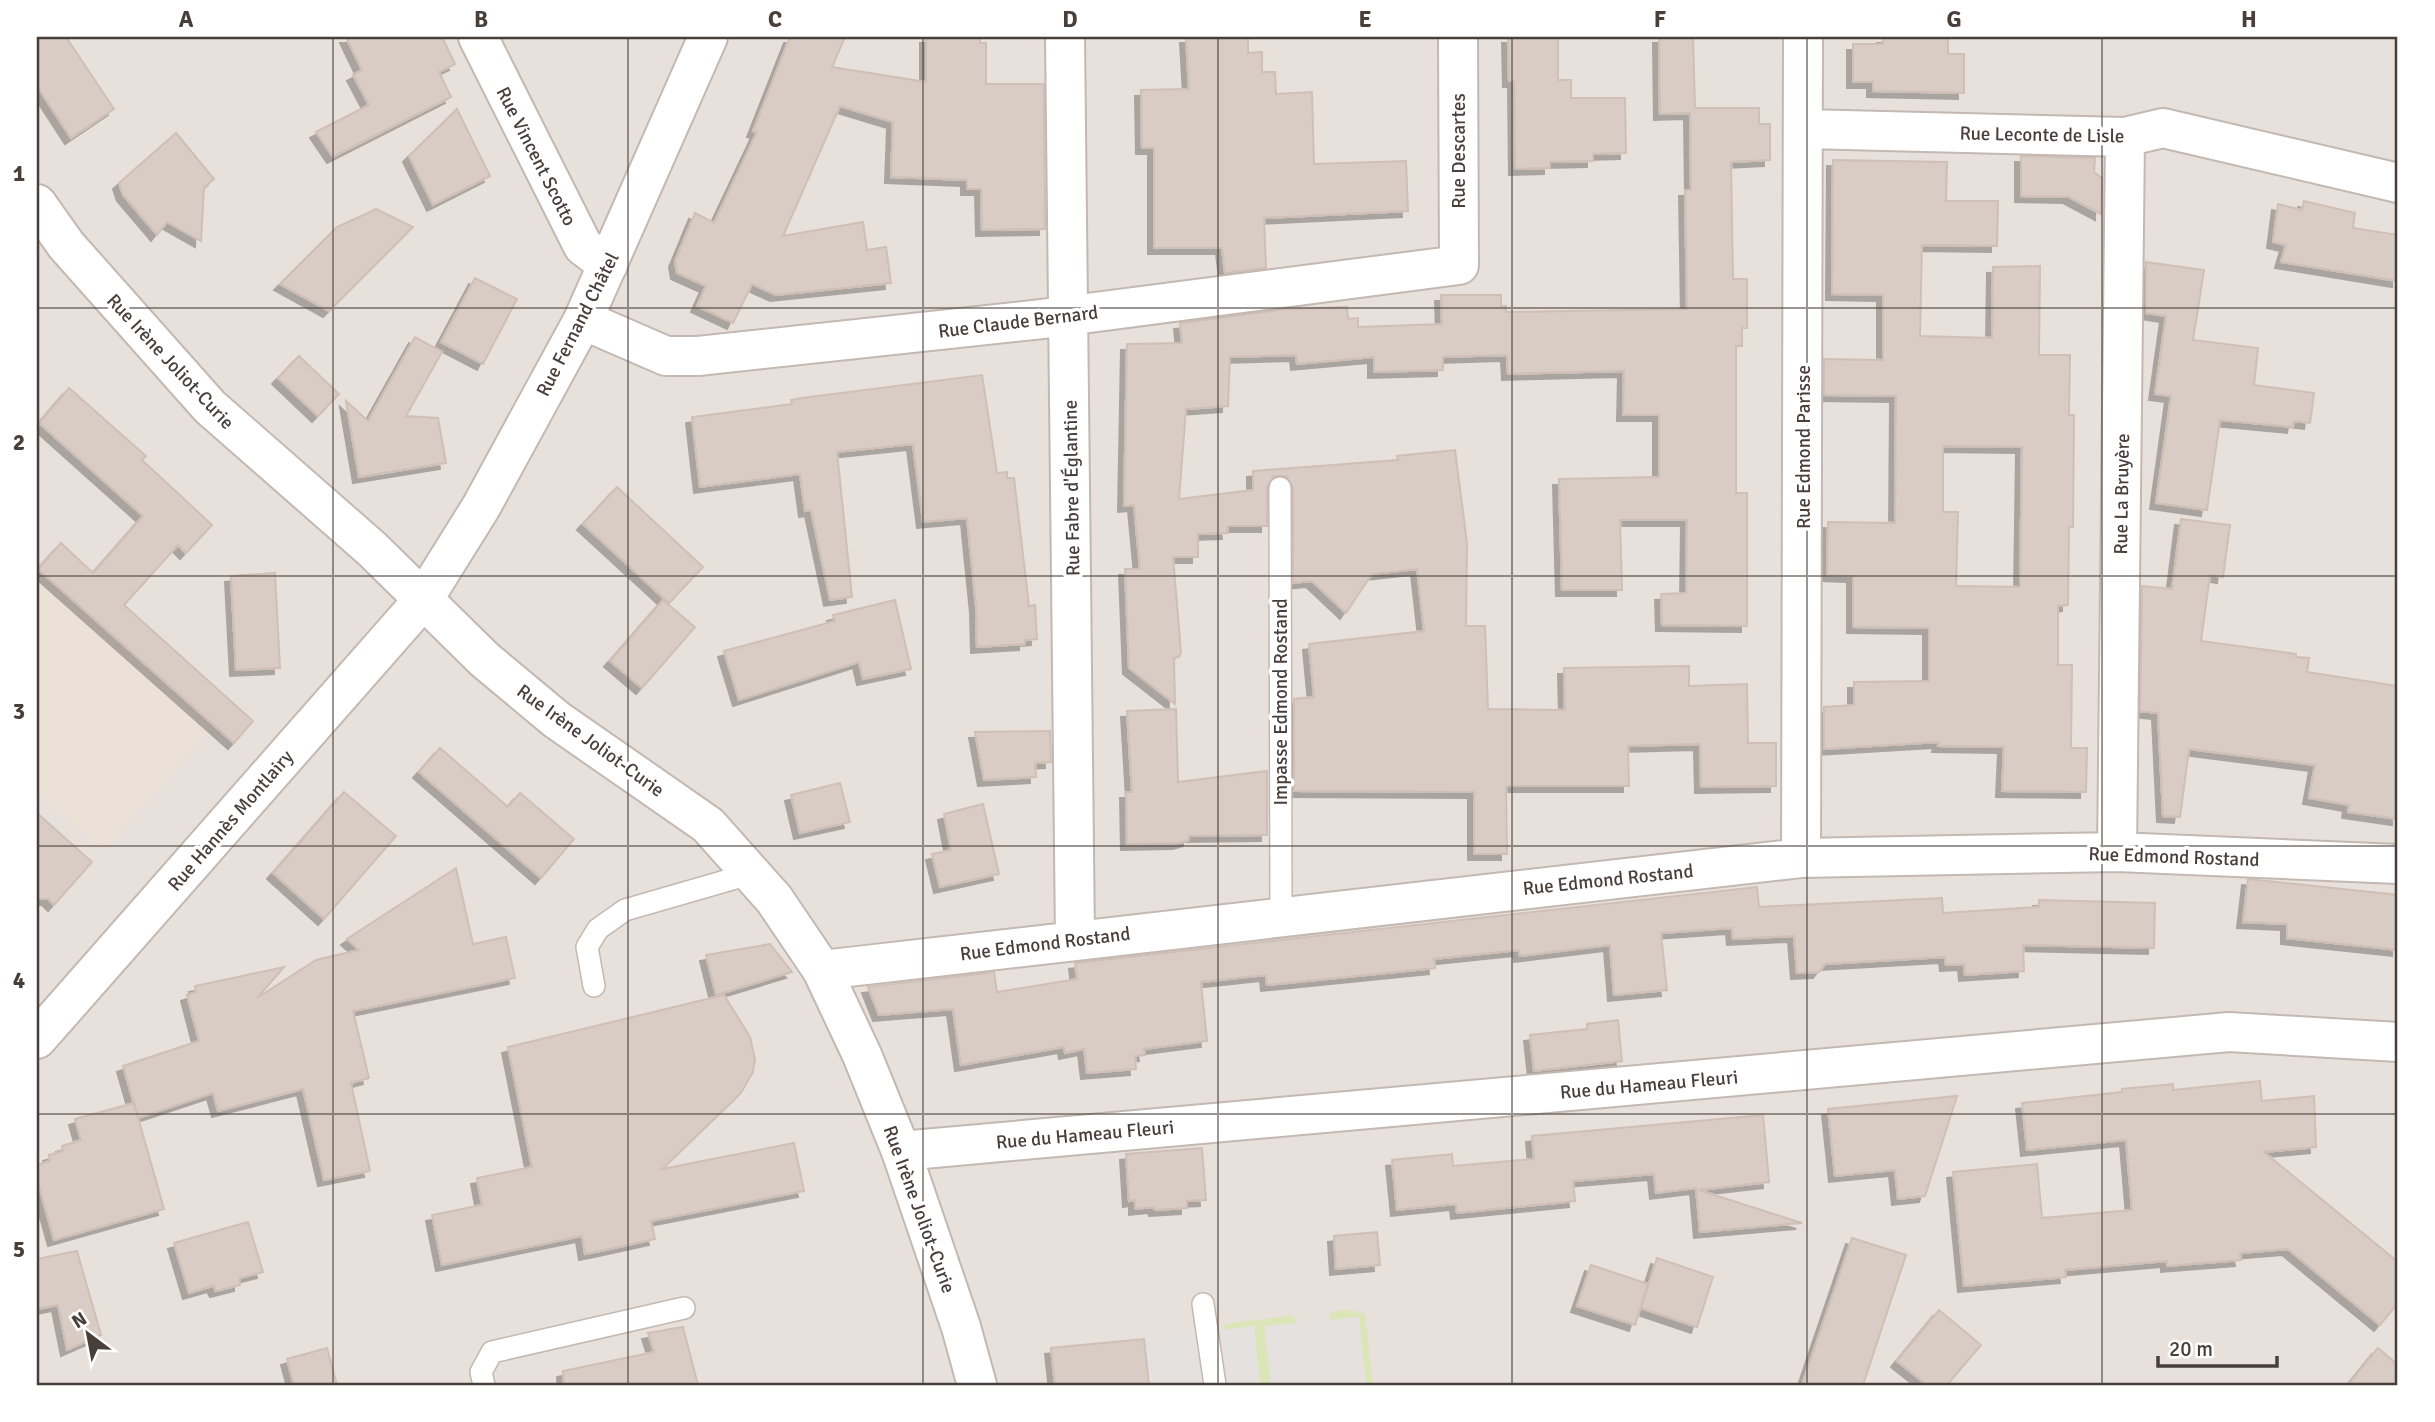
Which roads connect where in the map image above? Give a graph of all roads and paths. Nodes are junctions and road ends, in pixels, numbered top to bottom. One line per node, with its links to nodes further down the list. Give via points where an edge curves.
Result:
1 (478, 37): 10 (street, Rue Vincent Scotto, via 583,246)
2 (708, 37): 10 (street, Rue Fernand Châtel)
3 (1065, 37): 12 (street, Rue Fabre d'Églantine)
4 (1458, 37): 11 (street, Rue Descartes)
5 (1804, 37): 6 (street, Rue Edmond Parisse)
6 (1804, 129): 7 (street, Rue Leconte de Lisle); 17 (street, Rue Edmond Parisse)
7 (2125, 137): 8 (street, Rue Leconte de Lisle, via 2163,128); 16 (street, Rue La Bruyère)
8 (2398, 183)
9 (37, 204): 15 (street, Rue Irène Joliot-Curie, via 66,246 210,407 372,549)
10 (608, 265): 13 (street, Rue Fernand Châtel)
11 (1459, 265): 12 (street, Rue Claude Bernard)
12 (1069, 315): 13 (street, Rue Claude Bernard, via 698,356 666,356); 21 (street, Rue Fabre d'Églantine)
13 (583, 320): 15 (street, Rue Fernand Châtel, via 481,507)
14 (1280, 488): 20 (lane, Impasse Edmond Rostand)
15 (423, 600): 19 (street, Rue Irène Joliot-Curie, via 557,720 708,825); 24 (street, Rue Hannès Montlairy)
16 (2117, 852): 17 (street, Rue Edmond Rostand); 18 (street, Rue Edmond Rostand)
17 (1801, 858): 20 (street, Rue Edmond Rostand)
18 (2398, 864)
19 (753, 873): 22 (street, Rue Irène Joliot-Curie); 23 (lane, via 625,910 598,929 587,947)
20 (1281, 916): 21 (street, Rue Edmond Rostand)
21 (1075, 939): 22 (street, Rue Edmond Rostand)
22 (822, 970): 26 (street, Rue Irène Joliot-Curie)
23 (594, 986)
24 (37, 1040)
25 (2398, 1042): 26 (street, Rue du Hameau Fleuri, via 2229,1032)
26 (901, 1151): 30 (street, Rue Irène Joliot-Curie)
27 (1203, 1304): 31 (lane)
28 (684, 1308): 29 (lane, via 492,1352 481,1372)
29 (484, 1385)
30 (977, 1385)
31 (1215, 1385)

